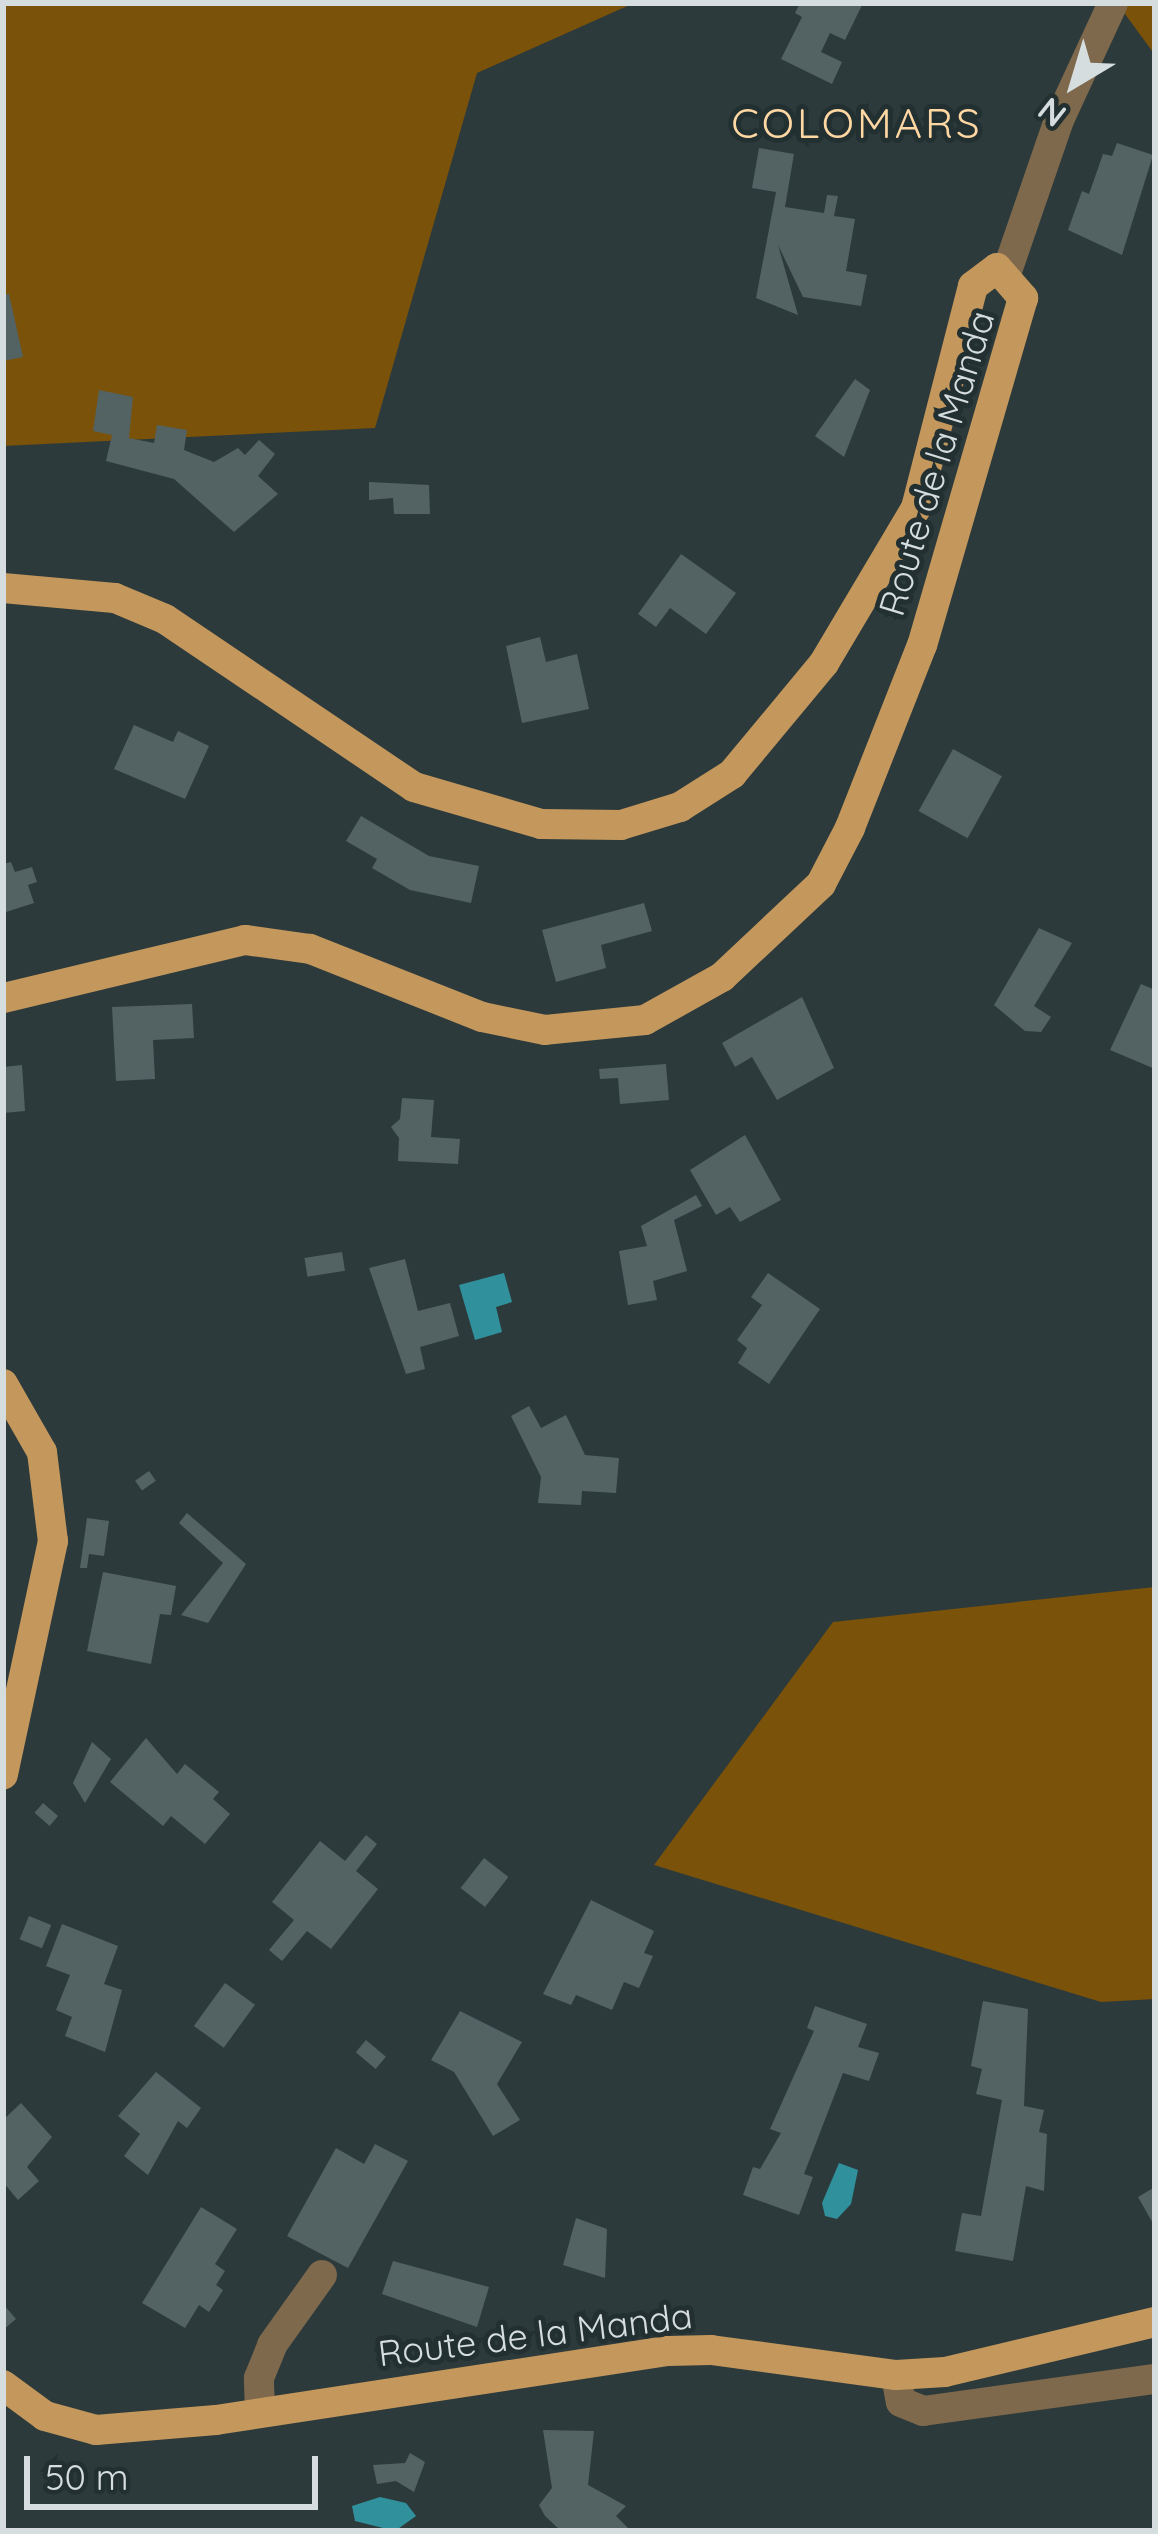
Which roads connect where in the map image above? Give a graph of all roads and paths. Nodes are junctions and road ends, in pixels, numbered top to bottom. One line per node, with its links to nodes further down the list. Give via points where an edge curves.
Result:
1 (1113, 3): 2 (street, via 1059,120)
2 (1007, 271): 3 (main road, Route de la Manda, via 988,269 967,300 916,508 884,574 824,663 732,774 680,807 591,829 482,809 414,787 206,639 165,619 115,598); 4 (main road, Route de la Manda, via 1023,298 1023,316 890,730 821,884 722,977 645,1020 545,1030 482,1017 310,949 245,940)
3 (3, 588)
4 (3, 998)
5 (3, 1384): 6 (main road, via 42,1452 53,1541)
6 (3, 1775)
7 (322, 2275): 12 (street, via 272,2345 259,2378)
8 (1155, 2322): 9 (main road, Route de la Manda, via 1040,2355)
9 (896, 2375): 10 (street, via 901,2402 923,2410); 12 (main road, Route de la Manda, via 668,2351)
10 (1155, 2379)
11 (3, 2385): 12 (main road, Route de la Manda, via 46,2416 96,2430)
12 (260, 2411)

